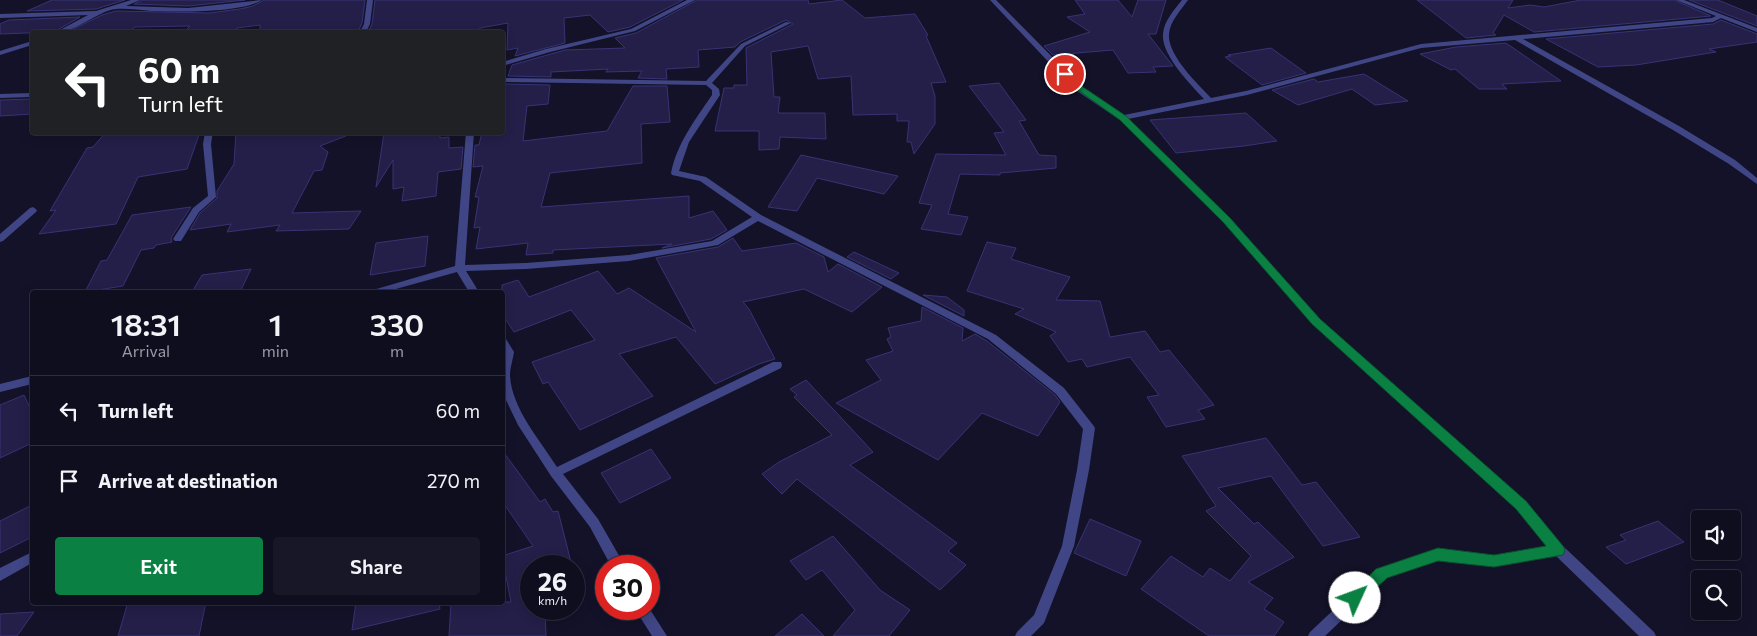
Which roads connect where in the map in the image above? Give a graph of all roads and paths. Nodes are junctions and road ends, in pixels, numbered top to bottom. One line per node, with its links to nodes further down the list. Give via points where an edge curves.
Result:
1 (137, 0): 9 (street)
2 (259, 0): 9 (street, via 206,10)
3 (380, 0): 8 (street)
4 (692, 0): 20 (street, via 633,30)
5 (992, 0): 26 (street, via 1078,87)
6 (1186, 0): 25 (street, via 1173,16 1165,35 1169,48 1189,78)
7 (1678, 0): 12 (street)
8 (370, 1): 15 (street)
9 (116, 7): 10 (street)
10 (97, 13): 11 (street); 14 (street)
11 (0, 16)
12 (1721, 16): 16 (street); 17 (street, via 1713,20)
13 (788, 23): 22 (street, via 743,45)
14 (63, 30)
15 (364, 30)
16 (1757, 30)
17 (1518, 38): 25 (street, via 1421,46 1247,93); 29 (street, via 1684,133 1732,162)
18 (30, 44): 19 (street)
19 (0, 53)
20 (505, 63)
21 (505, 80): 22 (street)
22 (708, 83): 31 (street, via 716,95 677,159 675,173 703,179)
23 (30, 95): 24 (street)
24 (0, 96)
25 (1209, 100): 26 (street)
26 (1123, 118): 44 (street, via 1227,220 1316,322 1521,505)
27 (208, 135): 33 (street, via 212,197 196,210)
28 (470, 135): 34 (street)
29 (1757, 182)
30 (33, 210): 32 (street)
31 (758, 217): 34 (street, via 715,243 629,258); 50 (street, via 992,337 1060,391 1089,428 1068,546 1039,620)
32 (0, 239)
33 (178, 239)
34 (460, 268): 35 (street); 36 (street)
35 (383, 290)
36 (473, 290)
37 (505, 346): 39 (street, via 509,352)
38 (777, 365): 43 (street)
39 (505, 375)
40 (505, 375): 43 (street, via 510,398 522,422)
41 (30, 380): 42 (street)
42 (0, 388)
43 (555, 473): 45 (street, via 594,523)
44 (1558, 550): 51 (street, via 1494,561 1438,554 1382,573); 52 (street)
45 (612, 555)
46 (30, 558): 47 (street)
47 (0, 575)
48 (649, 620): 49 (street)
49 (660, 636)
50 (1022, 636)
51 (1315, 636)
52 (1649, 636)

